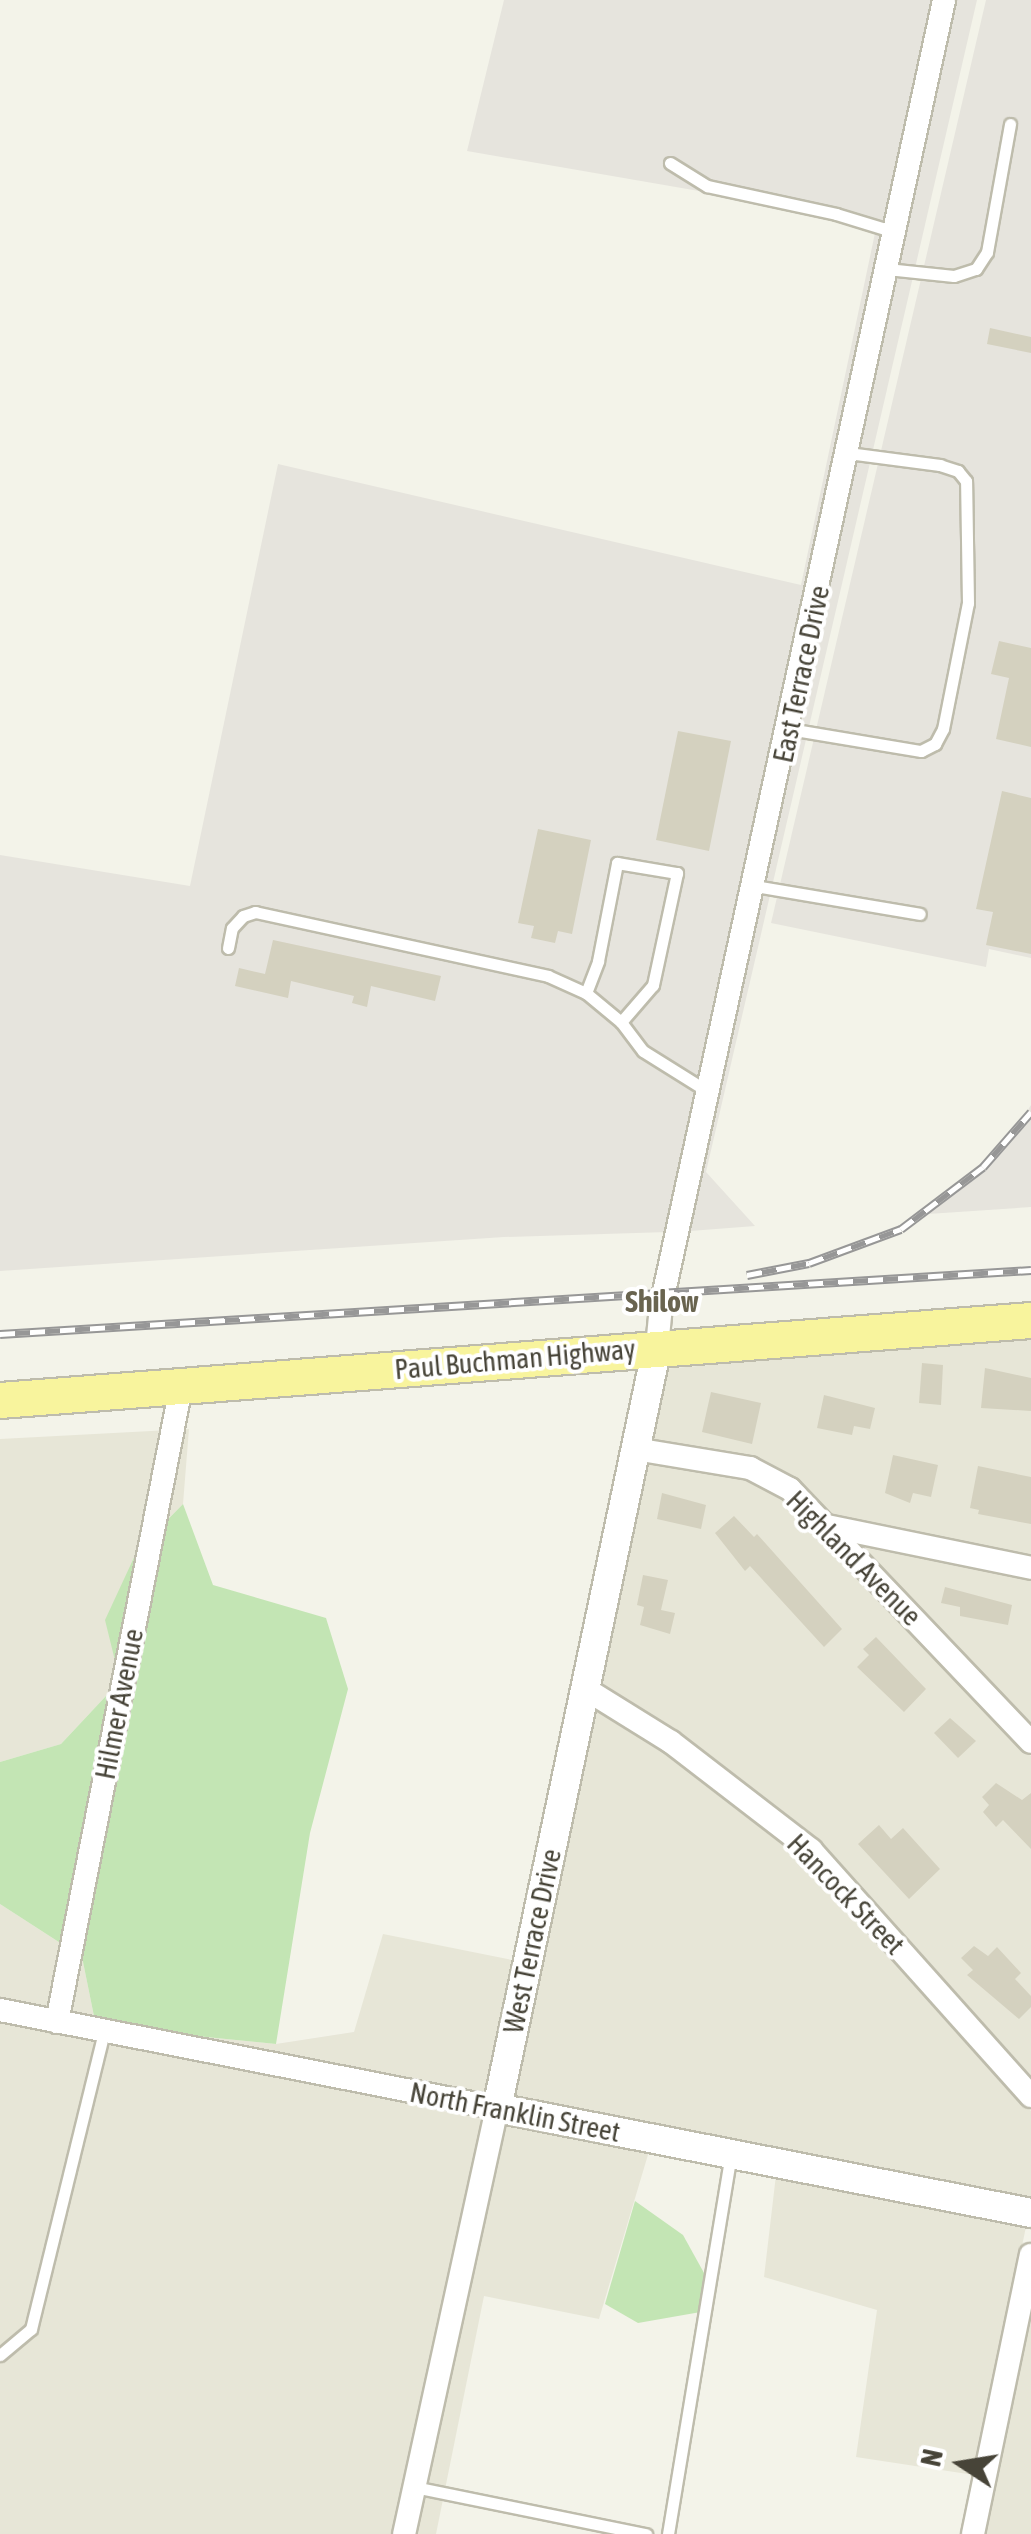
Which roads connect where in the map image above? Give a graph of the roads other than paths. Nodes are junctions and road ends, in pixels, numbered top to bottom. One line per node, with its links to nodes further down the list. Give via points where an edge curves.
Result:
1 (944, 0): 4 (street, East Terrace Drive)
2 (1010, 124): 5 (lane, via 988,252 976,270 954,276)
3 (670, 163): 4 (lane, via 707,186)
4 (895, 232): 5 (street, East Terrace Drive)
5 (887, 268): 6 (street, East Terrace Drive)
6 (848, 453): 7 (street, East Terrace Drive); 7 (lane, via 940,466 966,481 968,603 943,729 935,744 920,751)
7 (789, 730): 8 (street, East Terrace Drive)
8 (755, 886): 9 (lane); 13 (street, East Terrace Drive)
9 (920, 914)
10 (228, 948): 11 (lane, via 232,928 255,912 548,976)
11 (586, 993): 12 (lane); 12 (lane, via 617,863 677,873 653,985)
12 (620, 1022): 13 (lane, via 642,1051)
13 (711, 1093): 15 (street, East Terrace Drive)
14 (1031, 1320): 15 (main road, Paul Buchman Highway)
15 (657, 1347): 16 (main road, Paul Buchman Highway); 18 (street, West Terrace Drive)
16 (180, 1387): 17 (main road, Paul Buchman Highway); 24 (street, Hilmer Avenue)
17 (0, 1400)
18 (635, 1448): 19 (street, Highland Avenue, via 750,1468 790,1489); 21 (street, West Terrace Drive)
19 (826, 1526): 20 (street); 22 (street, Highland Avenue)
20 (1031, 1568)
21 (584, 1688): 26 (street, Hancock Street, via 671,1742 811,1850); 27 (street, West Terrace Drive)
22 (1031, 1742)
23 (0, 2010): 24 (street, North Franklin Street)
24 (57, 2022): 25 (street, North Franklin Street)
25 (104, 2031): 27 (street, North Franklin Street); 31 (lane, via 32,2329)
26 (1031, 2096)
27 (498, 2108): 28 (street, North Franklin Street); 32 (street, West Terrace Drive)
28 (732, 2154): 29 (street, North Franklin Street); 35 (lane)
29 (1031, 2213)
30 (1031, 2255): 36 (street)
31 (0, 2354)
32 (414, 2487): 33 (street, West Terrace Drive); 34 (lane)
33 (404, 2534)
34 (646, 2534)
35 (668, 2534)
36 (972, 2534)

